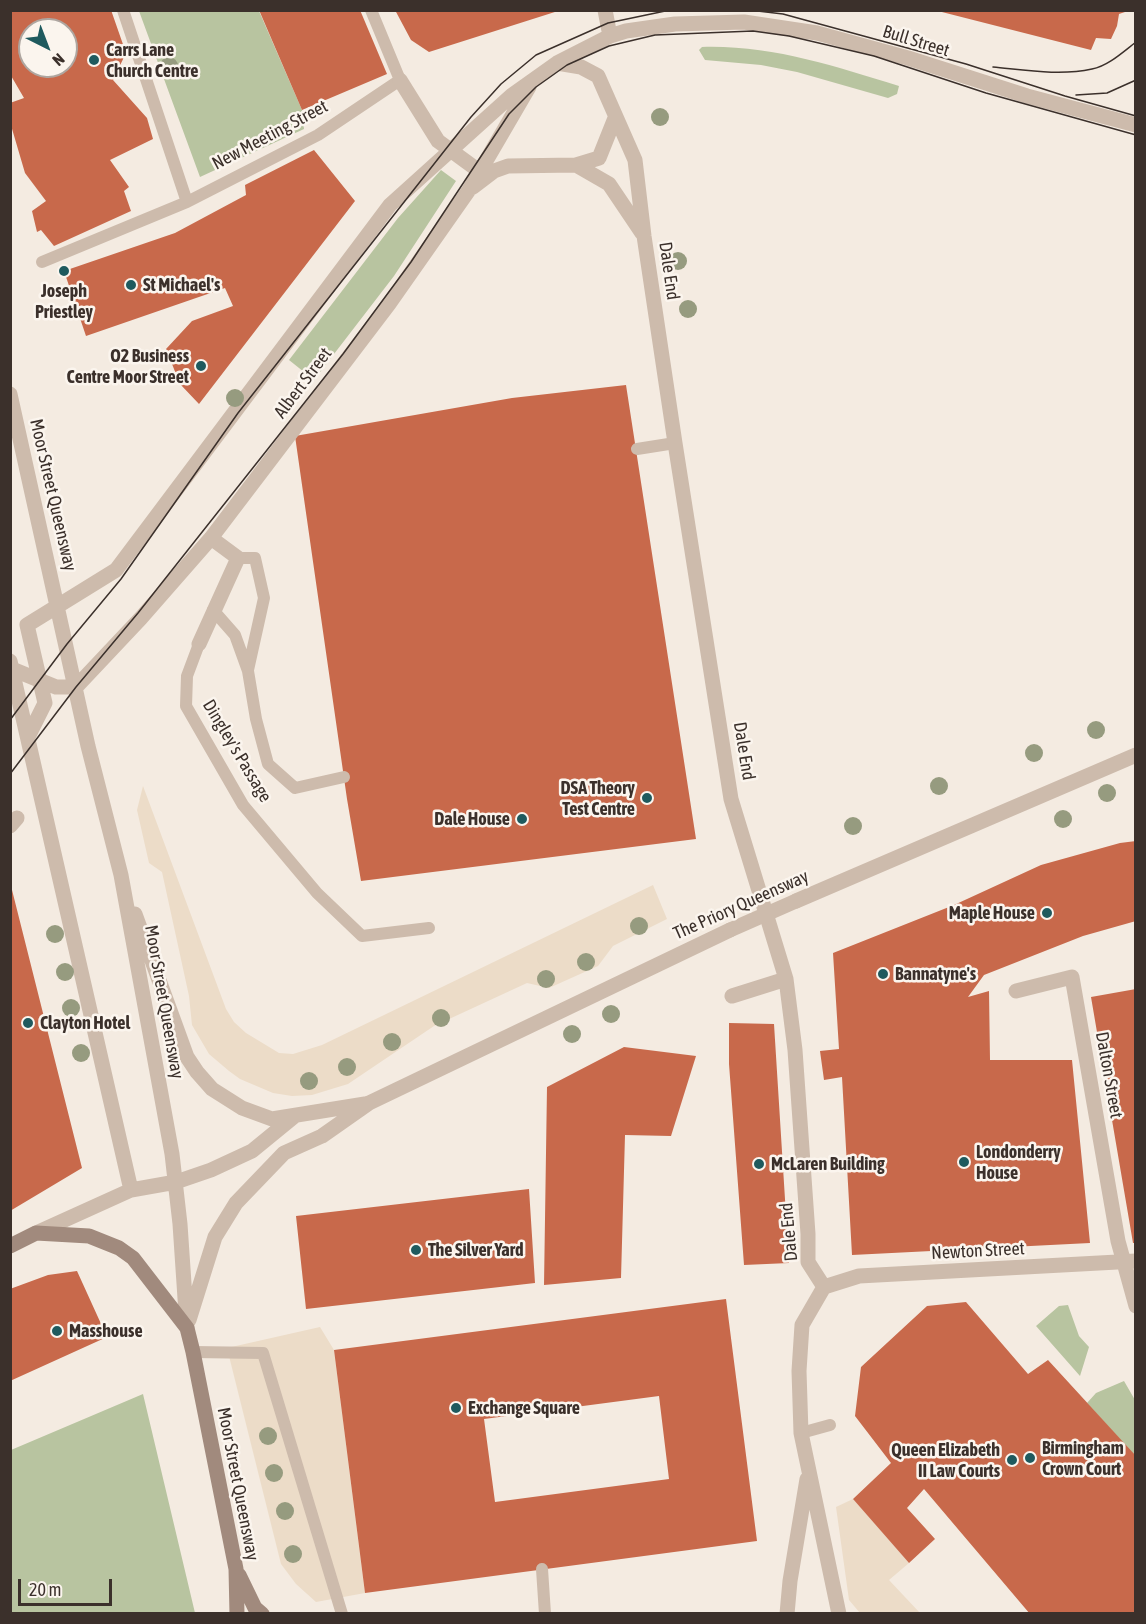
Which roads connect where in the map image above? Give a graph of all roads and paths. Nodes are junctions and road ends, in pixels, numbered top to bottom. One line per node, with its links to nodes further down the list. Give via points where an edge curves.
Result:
1 (123, 10): 14 (lane)
2 (371, 10): 6 (lane)
3 (605, 10): 4 (street)
4 (610, 36): 5 (street, Albert Street); 9 (street, Bull Street, via 675,24 744,22 818,33)
5 (557, 63): 7 (street, Albert Street); 8 (street, Dale End, via 581,67 598,76)
6 (400, 80): 10 (street, via 438,141); 14 (lane, New Meeting Street, via 318,135)
7 (532, 81): 10 (street, Albert Street); 12 (street, Albert Street)
8 (615, 118): 11 (street, via 599,158); 15 (street, Dale End, via 636,160)
9 (1136, 125)
10 (451, 150): 12 (street); 22 (street, Albert Street, via 390,205 116,570)
11 (576, 165): 13 (street, via 508,166 494,171); 15 (street, via 609,184)
12 (479, 171): 13 (street, Albert Street)
13 (469, 190): 20 (street, Albert Street, via 389,303)
14 (187, 202): 16 (lane, New Meeting Street)
15 (644, 236): 18 (street, Dale End)
16 (42, 262)
17 (10, 394): 22 (street, Moor Street Queensway)
18 (675, 443): 19 (lane); 34 (street, Dale End, via 731,799)
19 (637, 449)
20 (211, 538): 21 (street); 28 (street, Albert Street)
21 (238, 558): 23 (street, Dingley's Passage); 26 (lane, via 255,558 264,598)
22 (58, 604): 27 (street, via 27,625); 28 (street, Moor Street Queensway)
23 (213, 610): 24 (street, Dingley's Passage); 26 (lane, via 235,635)
24 (199, 644): 33 (lane, Dingley's Passage, via 187,676 186,706 243,805 317,892 363,936)
25 (11, 665): 27 (street); 29 (street)
26 (248, 671): 31 (lane, via 268,764 295,788)
27 (40, 680): 28 (street, via 56,687); 29 (street, via 45,703)
28 (76, 687): 32 (street, Moor Street Queensway)
29 (28, 737): 42 (street)
30 (1136, 755): 37 (street, The Priory Queensway, bridge, via 730,930)
31 (344, 777)
32 (121, 875): 38 (street, The Priory Queensway, via 187,1057 197,1072 212,1089 242,1108 272,1119); 41 (street, Moor Street Queensway)
33 (429, 928)
34 (786, 980): 36 (street); 46 (street, Dale End, via 796,1062 808,1262)
35 (1016, 991): 45 (street, Dalton Street, via 1072,977)
36 (732, 996)
37 (369, 1103): 38 (street, The Priory Queensway); 40 (street, The Priory Queensway, via 322,1136)
38 (296, 1115): 39 (street, The Priory Queensway)
39 (252, 1151): 40 (street); 41 (street, The Priory Queensway)
40 (284, 1154): 48 (street, The Priory Queensway, via 236,1203 215,1237)
41 (176, 1182): 42 (street, The Priory Queensway); 48 (street, Moor Street Queensway)
42 (131, 1190): 43 (street, The Priory Queensway)
43 (36, 1233): 44 (main road); 48 (main road, Moor Street Queensway, via 89,1236 119,1248 133,1258)
44 (10, 1246)
45 (1129, 1262): 46 (street, Newton Street, via 859,1276); 47 (street, Dalton Street)
46 (824, 1287): 51 (street, via 802,1325)
47 (1136, 1306)
48 (187, 1328): 49 (main road, Moor Street Queensway)
49 (193, 1352): 53 (main road, Moor Street Queensway); 57 (lane, via 263,1353)
50 (830, 1425): 51 (lane)
51 (801, 1433): 52 (street)
52 (808, 1470): 59 (street); 60 (street)
53 (236, 1569): 55 (main road, Moor Street Queensway); 56 (main road, via 255,1608)
54 (542, 1569): 58 (lane)
55 (237, 1614)
56 (262, 1614)
57 (342, 1614)
58 (545, 1614)
59 (787, 1614)
60 (839, 1614)

